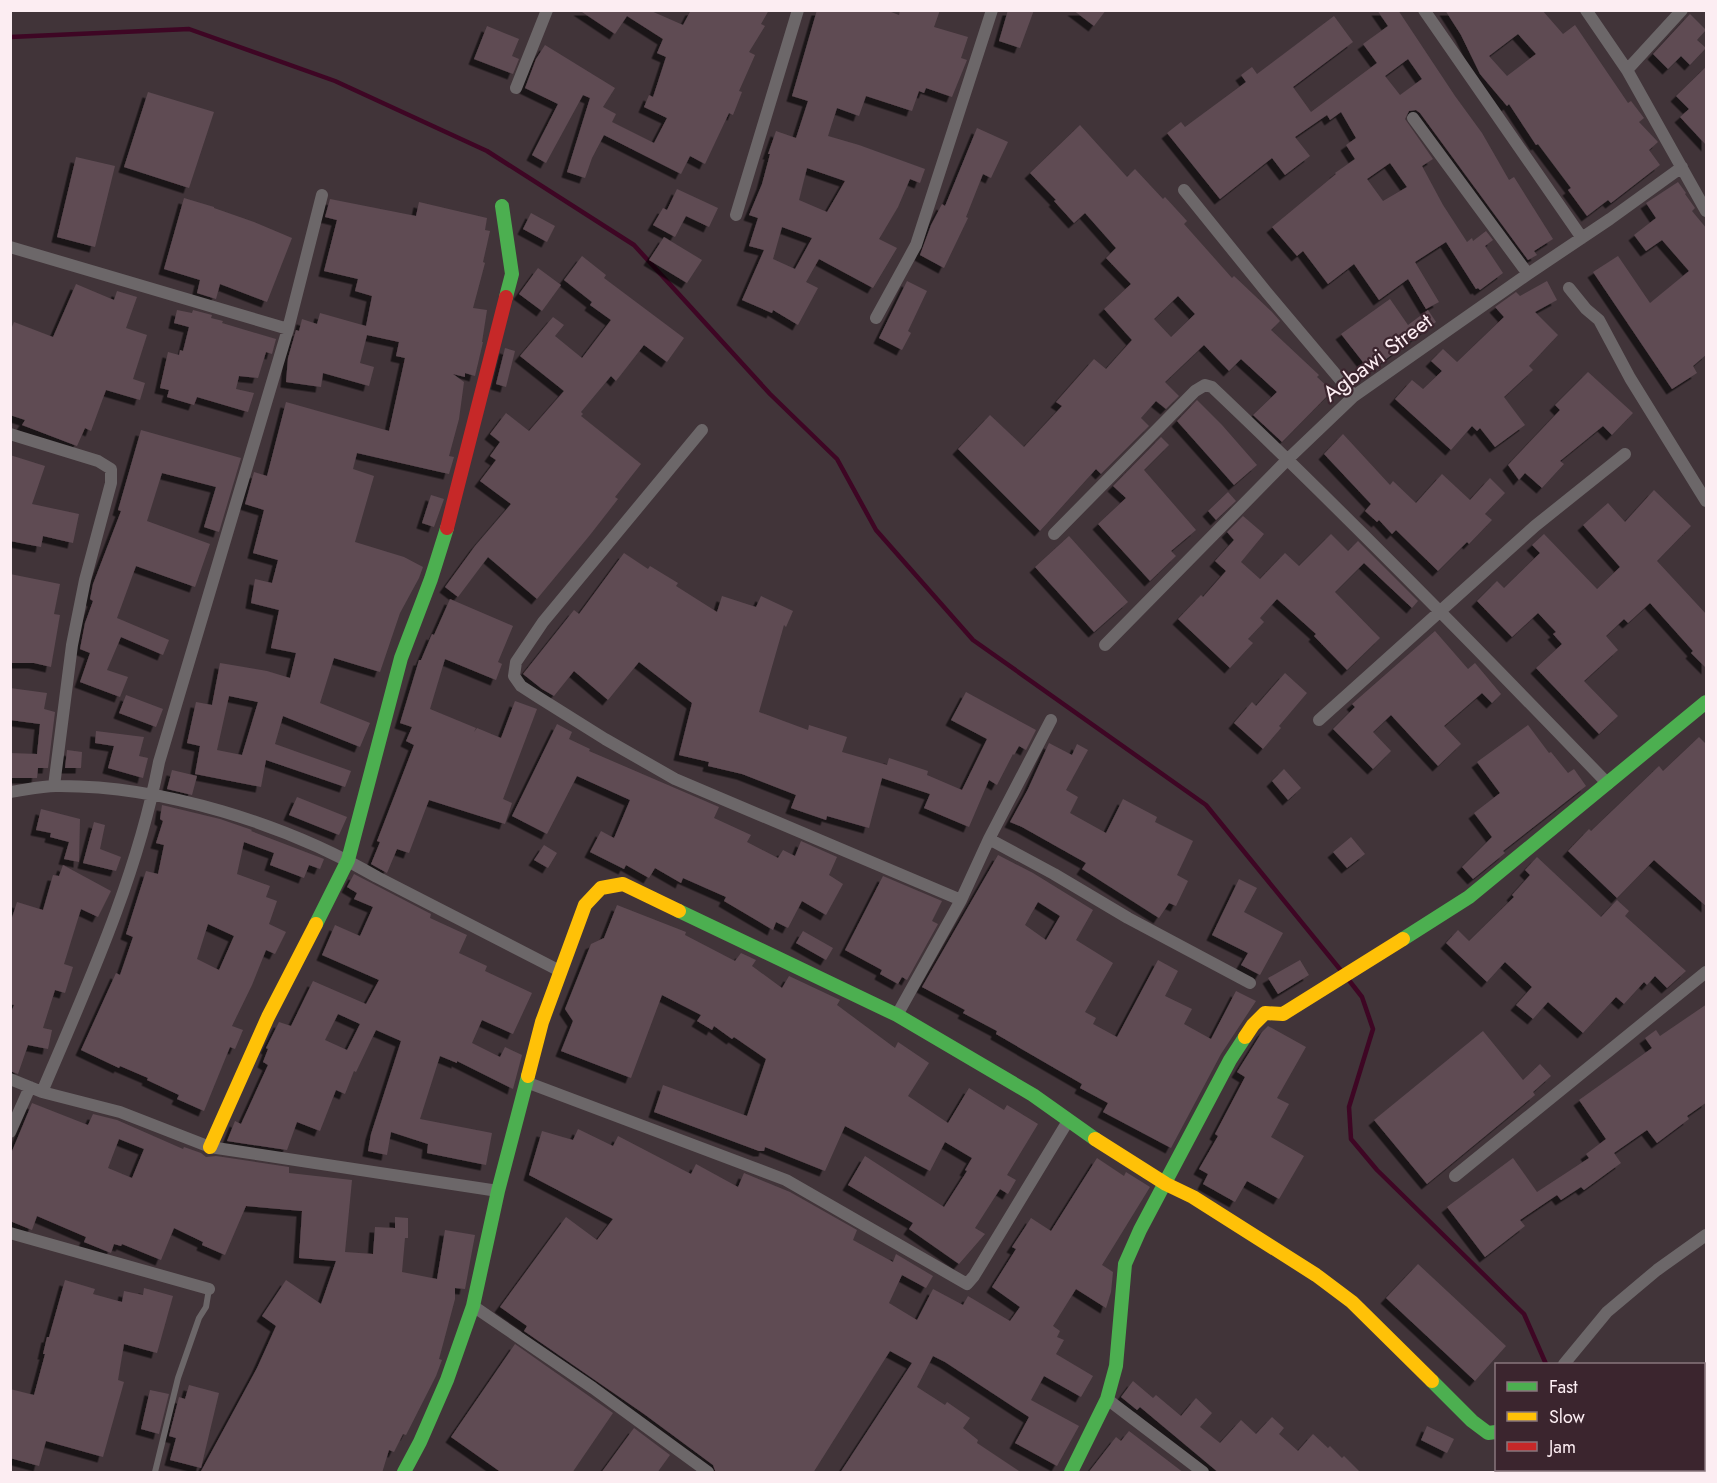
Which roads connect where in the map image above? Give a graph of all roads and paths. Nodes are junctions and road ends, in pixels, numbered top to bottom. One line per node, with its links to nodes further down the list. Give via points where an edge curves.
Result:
1 (547, 10): 8 (street)
2 (798, 10): 15 (street)
3 (992, 10): 20 (street, via 916,245)
4 (1424, 10): 16 (street)
5 (1586, 10): 7 (street)
6 (1682, 10): 7 (street)
7 (1627, 70): 10 (street)
8 (516, 88)
9 (1413, 118): 18 (street)
10 (1682, 167): 14 (street); 16 (street, Agbawi Street)
11 (1184, 190): 22 (street)
12 (322, 195): 21 (street)
13 (502, 206): 39 (street, via 512,274 454,507 401,658)
14 (1707, 211)
15 (736, 215)
16 (1582, 238): 18 (street, Agbawi Street)
17 (10, 247): 21 (street)
18 (1528, 274): 22 (street, Agbawi Street)
19 (1569, 288): 27 (street, via 1599,320 1630,378)
20 (876, 318)
21 (288, 329): 37 (street, via 159,762)
22 (1354, 396): 26 (street, Agbawi Street)
23 (702, 430): 40 (street, via 543,622 516,662 513,676 538,697 675,778)
24 (10, 434): 35 (street, via 98,461 111,469 111,483 72,645)
25 (1625, 454): 29 (street)
26 (1288, 459): 28 (street, via 1205,384); 29 (street); 30 (street, Agbawi Street)
27 (1707, 501)
28 (1054, 534)
29 (1440, 610): 33 (street); 34 (street)
30 (1105, 645)
31 (1707, 702): 34 (street)
32 (1051, 720): 38 (street)
33 (1319, 720)
34 (1608, 784): 52 (street, via 1469,897 1283,1014 1265,1013 1253,1024 1230,1060)
35 (54, 786): 36 (street); 37 (street)
36 (10, 792)
37 (153, 795): 39 (street, via 216,809); 47 (street, via 119,908)
38 (989, 839): 40 (street); 43 (street)
39 (348, 860): 41 (street); 50 (street, via 268,1017)
40 (961, 900): 44 (street)
41 (560, 970): 44 (street, via 585,905 601,888 623,884); 46 (street)
42 (1707, 972): 51 (street)
43 (1250, 983)
44 (897, 1016): 48 (street, via 1032,1095)
45 (10, 1079): 47 (street)
46 (526, 1082): 48 (street, via 786,1180 967,1284); 53 (street)
47 (36, 1089): 49 (street); 50 (street, via 120,1112)
48 (1068, 1121): 52 (street)
49 (10, 1132)
50 (210, 1147): 53 (street)
51 (1455, 1176)
52 (1166, 1184): 59 (street, via 1125,1264 1116,1366); 60 (street, via 1193,1197 1353,1302 1472,1421 1488,1433)
53 (498, 1191): 57 (street)
54 (10, 1233): 56 (street)
55 (1707, 1234): 58 (street, via 1607,1312)
56 (209, 1289): 61 (lane, via 178,1378)
57 (473, 1306): 62 (street, via 447,1380); 63 (street)
58 (1566, 1363)
59 (1107, 1399): 64 (street); 65 (street)
60 (1495, 1432)
61 (155, 1473)
62 (404, 1473)
63 (708, 1473)
64 (1071, 1473)
65 (1203, 1473)

